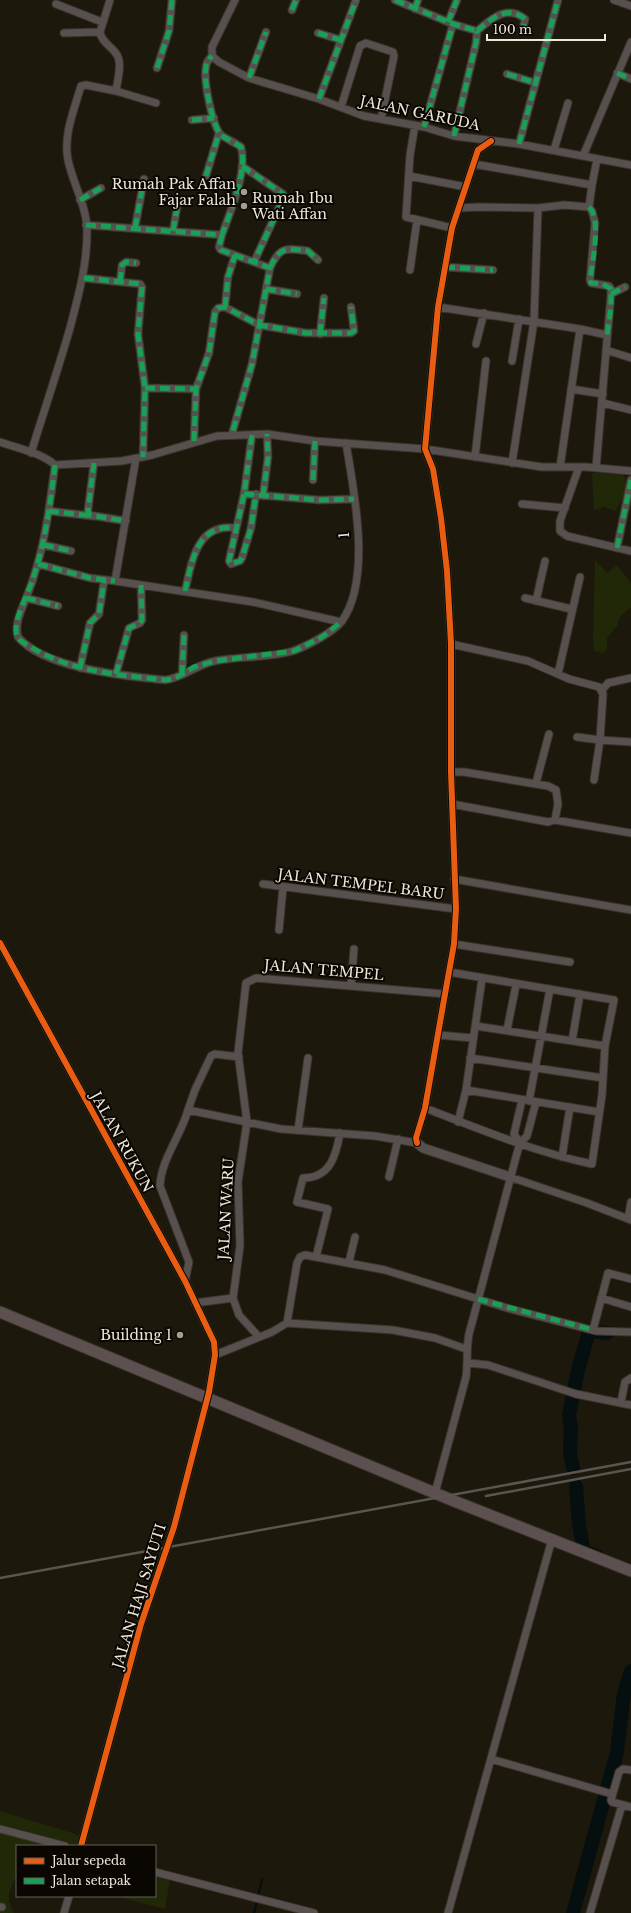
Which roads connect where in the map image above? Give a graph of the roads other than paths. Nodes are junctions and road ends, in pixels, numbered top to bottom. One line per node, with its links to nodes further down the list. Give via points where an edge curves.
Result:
1 (110, 0): 15 (street)
2 (172, 0): 26 (street, via 169,31)
3 (296, 0): 14 (street)
4 (356, 0): 23 (street)
5 (395, 0): 13 (street)
6 (418, 0): 13 (street)
7 (457, 0): 16 (street)
8 (558, 0): 31 (street)
9 (614, 0): 12 (street)
10 (232, 1): 25 (street, via 212,47)
11 (56, 4): 15 (street)
12 (631, 6)
13 (415, 8): 16 (street)
14 (292, 10)
15 (102, 22): 19 (street)
16 (450, 23): 18 (street); 41 (street)
17 (523, 28): 18 (street, via 525,19 508,12 493,18)
18 (477, 31): 43 (street)
19 (100, 32): 21 (street); 32 (street, via 118,56)
20 (266, 32): 29 (street)
21 (64, 33)
22 (318, 33): 23 (street)
23 (341, 40): 33 (street)
24 (631, 42): 27 (street)
25 (212, 56): 29 (street, JALAN GARUDA); 37 (street, via 206,65 205,76)
26 (157, 68)
27 (617, 73): 30 (street); 49 (street)
28 (507, 74): 31 (street)
29 (249, 78): 33 (street, JALAN GARUDA)
30 (631, 79)
31 (536, 83): 46 (street)
32 (116, 91): 34 (street); 60 (street, via 80,86 66,147)
33 (319, 99): 36 (street, JALAN GARUDA)
34 (156, 103)
35 (568, 103): 48 (street)
36 (341, 107): 38 (street, JALAN GARUDA, via 364,116); 38 (street, via 360,46 366,43 384,48 393,52 394,56)
37 (214, 118): 39 (street); 42 (street)
38 (381, 119): 40 (street, JALAN GARUDA)
39 (192, 120)
40 (415, 125): 41 (street, JALAN GARUDA); 55 (street)
41 (424, 127): 43 (street, JALAN GARUDA)
42 (219, 134): 53 (street, via 241,147); 54 (street)
43 (454, 136): 44 (street, JALAN GARUDA)
44 (470, 139): 45 (street, JALAN GARUDA); 47 (street)
45 (491, 141): 46 (street, JALAN GARUDA); 47 (street)
46 (519, 144): 48 (street, JALAN GARUDA)
47 (478, 150): 51 (street)
48 (554, 150): 49 (street, JALAN GARUDA)
49 (583, 156): 50 (street, JALAN GARUDA)
50 (597, 160): 52 (street, JALAN GARUDA); 57 (street)
51 (474, 164): 57 (street); 58 (street)
52 (631, 165)
53 (242, 166): 70 (street); 73 (street, via 283,194)
54 (206, 176)
55 (409, 176): 58 (street); 65 (street, via 406,217)
56 (144, 179): 67 (street)
57 (592, 185): 61 (street)
58 (466, 187): 63 (street)
59 (101, 188): 60 (street)
60 (80, 200): 66 (street)
61 (589, 207): 64 (street); 84 (street, via 595,222 590,280 591,283 609,286)
62 (177, 208): 69 (street)
63 (459, 208): 64 (street); 68 (street)
64 (538, 208): 91 (street)
65 (418, 220): 68 (street); 77 (street)
66 (86, 225): 67 (street); 79 (street, via 88,232)
67 (135, 228): 69 (street)
68 (452, 228): 75 (street)
69 (173, 231): 70 (street)
70 (222, 235): 71 (street, via 220,250)
71 (235, 255): 73 (street); 86 (street, via 228,277)
72 (318, 260): 76 (street, via 308,251 284,250 276,254)
73 (254, 262): 76 (street)
74 (136, 263): 80 (street, via 126,262 122,265)
75 (445, 267): 78 (street); 88 (street)
76 (270, 268): 82 (street)
77 (410, 270)
78 (493, 270)
79 (84, 278): 80 (street); 115 (street)
80 (120, 282): 101 (street, via 140,284 142,287 138,334)
81 (625, 287): 84 (street)
82 (266, 289): 83 (street); 92 (street)
83 (297, 294)
84 (611, 294): 95 (street)
85 (324, 298): 94 (street)
86 (225, 307): 92 (street); 102 (street, via 218,308 215,312 209,353)
87 (351, 307): 94 (street, via 354,331)
88 (438, 307): 89 (street); 114 (street)
89 (484, 314): 90 (street); 96 (street)
90 (519, 319): 91 (street); 100 (street)
91 (534, 320): 93 (street); 119 (street)
92 (259, 324): 94 (street); 107 (street, via 252,364)
93 (580, 329): 95 (street); 103 (street)
94 (320, 334)
95 (607, 335): 97 (street)
96 (476, 344)
97 (606, 350): 98 (street); 104 (street)
98 (631, 358)
99 (486, 361): 116 (street)
100 (512, 361)
101 (145, 388): 102 (street); 117 (street)
102 (196, 389): 110 (street)
103 (571, 389): 104 (street); 121 (street)
104 (603, 394): 105 (street)
105 (603, 403): 106 (street); 123 (street)
106 (631, 410)
107 (232, 434): 109 (street); 110 (street)
108 (267, 434): 109 (street); 111 (street); 128 (street, via 268,457)
109 (252, 435): 127 (street)
110 (194, 441): 117 (street)
111 (315, 441): 113 (street); 125 (street)
112 (0, 442): 115 (street)
113 (346, 443): 114 (street); 129 (street, 1)
114 (425, 449): 116 (street); 154 (street, via 433,469 441,518)
115 (31, 453): 120 (street)
116 (475, 457): 119 (street)
117 (139, 458): 118 (street); 134 (street)
118 (94, 463): 120 (street); 133 (street, via 88,510)
119 (512, 463): 121 (street)
120 (55, 465): 132 (street)
121 (560, 467): 122 (street)
122 (579, 467): 123 (street); 131 (street)
123 (596, 468): 124 (street)
124 (631, 471)
125 (314, 480)
126 (631, 480): 137 (street)
127 (244, 494): 128 (street); 135 (street)
128 (260, 495): 129 (street, via 320,500); 135 (street, via 242,558 230,564)
129 (354, 499): 152 (street, 1, via 358,573 349,607)
130 (522, 504): 131 (street)
131 (565, 508): 137 (street, via 560,528 563,534)
132 (49, 512): 133 (street); 136 (street)
133 (92, 516): 134 (street)
134 (126, 521): 144 (street)
135 (236, 528): 146 (street, via 217,529 200,541)
136 (44, 545): 138 (street); 141 (street)
137 (617, 548): 139 (street)
138 (71, 551)
139 (631, 551)
140 (545, 561): 149 (street)
141 (38, 564): 143 (street); 147 (street)
142 (580, 577): 151 (street)
143 (104, 581): 144 (street); 155 (street, via 99,614 90,623)
144 (115, 581): 145 (street)
145 (141, 585): 146 (street); 156 (street, via 142,620 129,628)
146 (185, 591): 152 (street, via 253,602)
147 (26, 598): 150 (street); 155 (street, via 17,626 18,637 44,655)
148 (525, 598): 149 (street)
149 (536, 601): 151 (street)
150 (58, 606)
151 (572, 609): 157 (street)
152 (341, 622): 158 (street, via 322,637 294,651 215,661 194,667)
153 (184, 636): 158 (street)
154 (451, 644): 157 (street, via 528,661); 165 (street)
155 (80, 668): 156 (street)
156 (116, 674): 158 (street, via 165,680)
157 (558, 674): 160 (street)
158 (182, 675)
159 (631, 678): 160 (street, via 608,683)
160 (602, 690): 163 (street)
161 (549, 734): 167 (street)
162 (577, 737): 163 (street)
163 (600, 740): 164 (street); 166 (street)
164 (631, 742)
165 (451, 772): 167 (street); 168 (street)
166 (594, 780)
167 (536, 783): 169 (street, via 556,790 558,804)
168 (452, 804): 169 (street, via 548,822); 171 (street)
169 (555, 820): 170 (street)
170 (631, 833)
171 (454, 879): 174 (street); 175 (street)
172 (263, 884): 173 (street, JALAN TEMPEL BARU)
173 (283, 886): 174 (street, JALAN TEMPEL BARU); 176 (street)
174 (456, 909): 178 (street)
175 (631, 910)
176 (279, 930)
177 (0, 943): 222 (street, JALAN RUKUN)
178 (454, 944): 180 (street); 181 (street)
179 (354, 949): 183 (street)
180 (570, 962)
181 (449, 972): 182 (street); 186 (street)
182 (482, 979): 184 (street); 188 (street)
183 (351, 985): 186 (street, JALAN TEMPEL); 195 (street, JALAN TEMPEL, via 250,979 245,990)
184 (516, 985): 185 (street); 189 (street)
185 (550, 989): 187 (street); 191 (street)
186 (445, 994): 190 (street)
187 (580, 994): 193 (street); 194 (street, via 614,1000)
188 (476, 1026): 189 (street); 192 (street)
189 (507, 1030): 191 (street)
190 (438, 1035): 192 (street); 203 (street)
191 (540, 1036): 193 (street); 198 (street)
192 (474, 1038): 197 (street)
193 (572, 1041): 194 (street)
194 (605, 1046): 199 (street)
195 (239, 1057): 204 (street, via 216,1054 211,1056); 206 (street, JALAN TEMPEL)
196 (308, 1058): 208 (street)
197 (470, 1058): 198 (street); 200 (street)
198 (535, 1067): 199 (street); 201 (street)
199 (603, 1078): 205 (street)
200 (466, 1090): 201 (street); 207 (street)
201 (529, 1101): 202 (street); 212 (street, via 527,1136); 212 (street, via 514,1134)
202 (570, 1107): 205 (street); 213 (street)
203 (425, 1108): 207 (street); 211 (street, via 416,1138)
204 (188, 1110): 206 (street); 222 (street, via 184,1124 160,1173 160,1186 189,1262)
205 (600, 1112): 213 (street, via 592,1164)
206 (247, 1122): 208 (street); 223 (street, JALAN WARU, via 238,1182 240,1246)
207 (458, 1122): 212 (street)
208 (298, 1130): 209 (street)
209 (341, 1133): 210 (street); 219 (street, via 334,1159 322,1173 303,1178 297,1202 328,1209)
210 (398, 1140): 211 (street); 214 (street)
211 (417, 1143): 215 (street, via 423,1148)
212 (520, 1143): 213 (street); 215 (street)
213 (562, 1157)
214 (390, 1177)
215 (510, 1177): 217 (street); 225 (street)
216 (631, 1202): 217 (street)
217 (629, 1219)
218 (355, 1237): 220 (street)
219 (316, 1257): 220 (street); 229 (street, via 305,1255 300,1257 297,1263)
220 (349, 1262): 225 (street, via 385,1270)
221 (631, 1279): 224 (street, via 608,1273)
222 (185, 1281): 226 (street, JALAN RUKUN)
223 (233, 1298): 226 (street); 232 (street, via 240,1315)
224 (601, 1298): 227 (street); 230 (street)
225 (478, 1299): 230 (street); 233 (street)
226 (195, 1303): 234 (street, JALAN RUKUN, via 211,1333)
227 (631, 1307)
228 (0, 1312): 237 (main road)
229 (287, 1323): 232 (street); 233 (street, via 393,1330 435,1338)
230 (593, 1330): 231 (street)
231 (631, 1332)
232 (259, 1337): 234 (street)
233 (466, 1349): 235 (street)
234 (215, 1355): 237 (street, JALAN HAJI SAYUTI)
235 (468, 1363): 238 (street, via 488,1365 568,1392); 240 (street)
236 (631, 1378): 238 (street, via 625,1382)
237 (207, 1400): 240 (main road); 250 (street, JALAN HAJI SAYUTI, via 174,1527 141,1624)
238 (621, 1402): 239 (street)
239 (631, 1405)
240 (435, 1493): 241 (main road)
241 (552, 1539): 242 (main road); 243 (street)
242 (631, 1571)
243 (491, 1759): 245 (street); 255 (street)
244 (631, 1770): 245 (street, via 623,1769 619,1772)
245 (609, 1793): 246 (street, via 612,1802)
246 (622, 1805): 247 (street); 256 (street)
247 (631, 1807)
248 (0, 1829): 249 (street)
249 (61, 1845)
250 (82, 1845)
251 (156, 1872): 254 (street)
252 (69, 1897): 253 (street)
253 (64, 1913)
254 (314, 1913)
255 (448, 1913)
256 (590, 1913)

